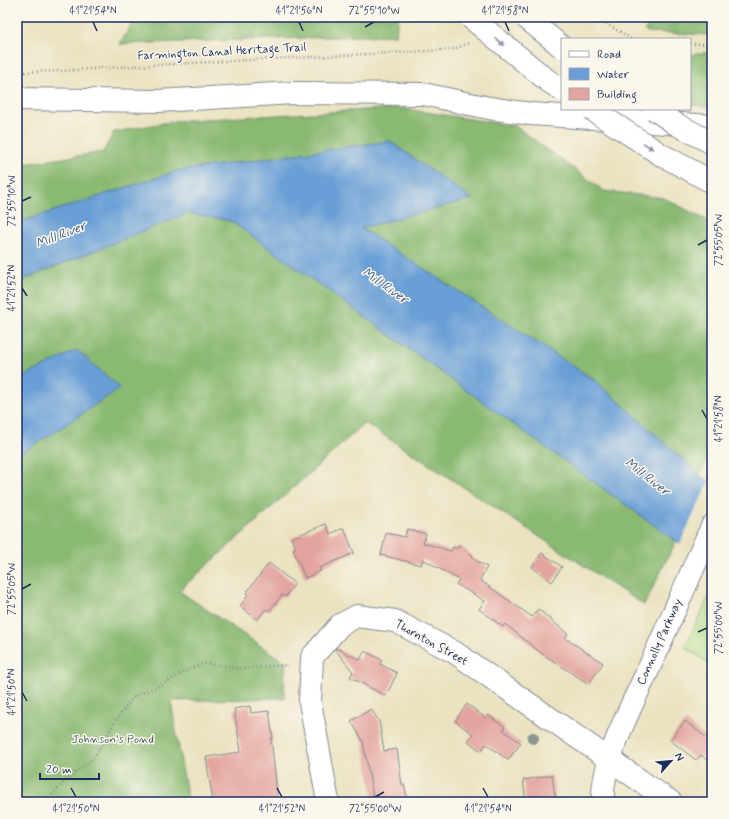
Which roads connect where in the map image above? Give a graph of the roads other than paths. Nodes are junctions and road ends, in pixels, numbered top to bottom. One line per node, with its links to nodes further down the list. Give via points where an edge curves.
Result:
1 (470, 17): 4 (main road, one-way to 4, bridge)
2 (525, 17): 3 (main road, bridge)
3 (561, 46)
4 (561, 89)
5 (17, 99): 8 (main road, via 158,102 293,93 424,94 531,114)
6 (593, 110): 10 (main road, one-way to 10, bridge, via 660,154)
7 (655, 110): 9 (main road, bridge)
8 (712, 126)
9 (712, 143)
10 (712, 182)
11 (712, 526): 12 (main road, Connolly Parkway)
12 (610, 759): 13 (main road, Thornton Street, via 454,652 395,621 357,616 340,624 312,657 310,702); 14 (main road, Connolly Parkway, via 604,779); 15 (main road, Thornton Street)
13 (328, 802)
14 (603, 802)
15 (671, 802)

